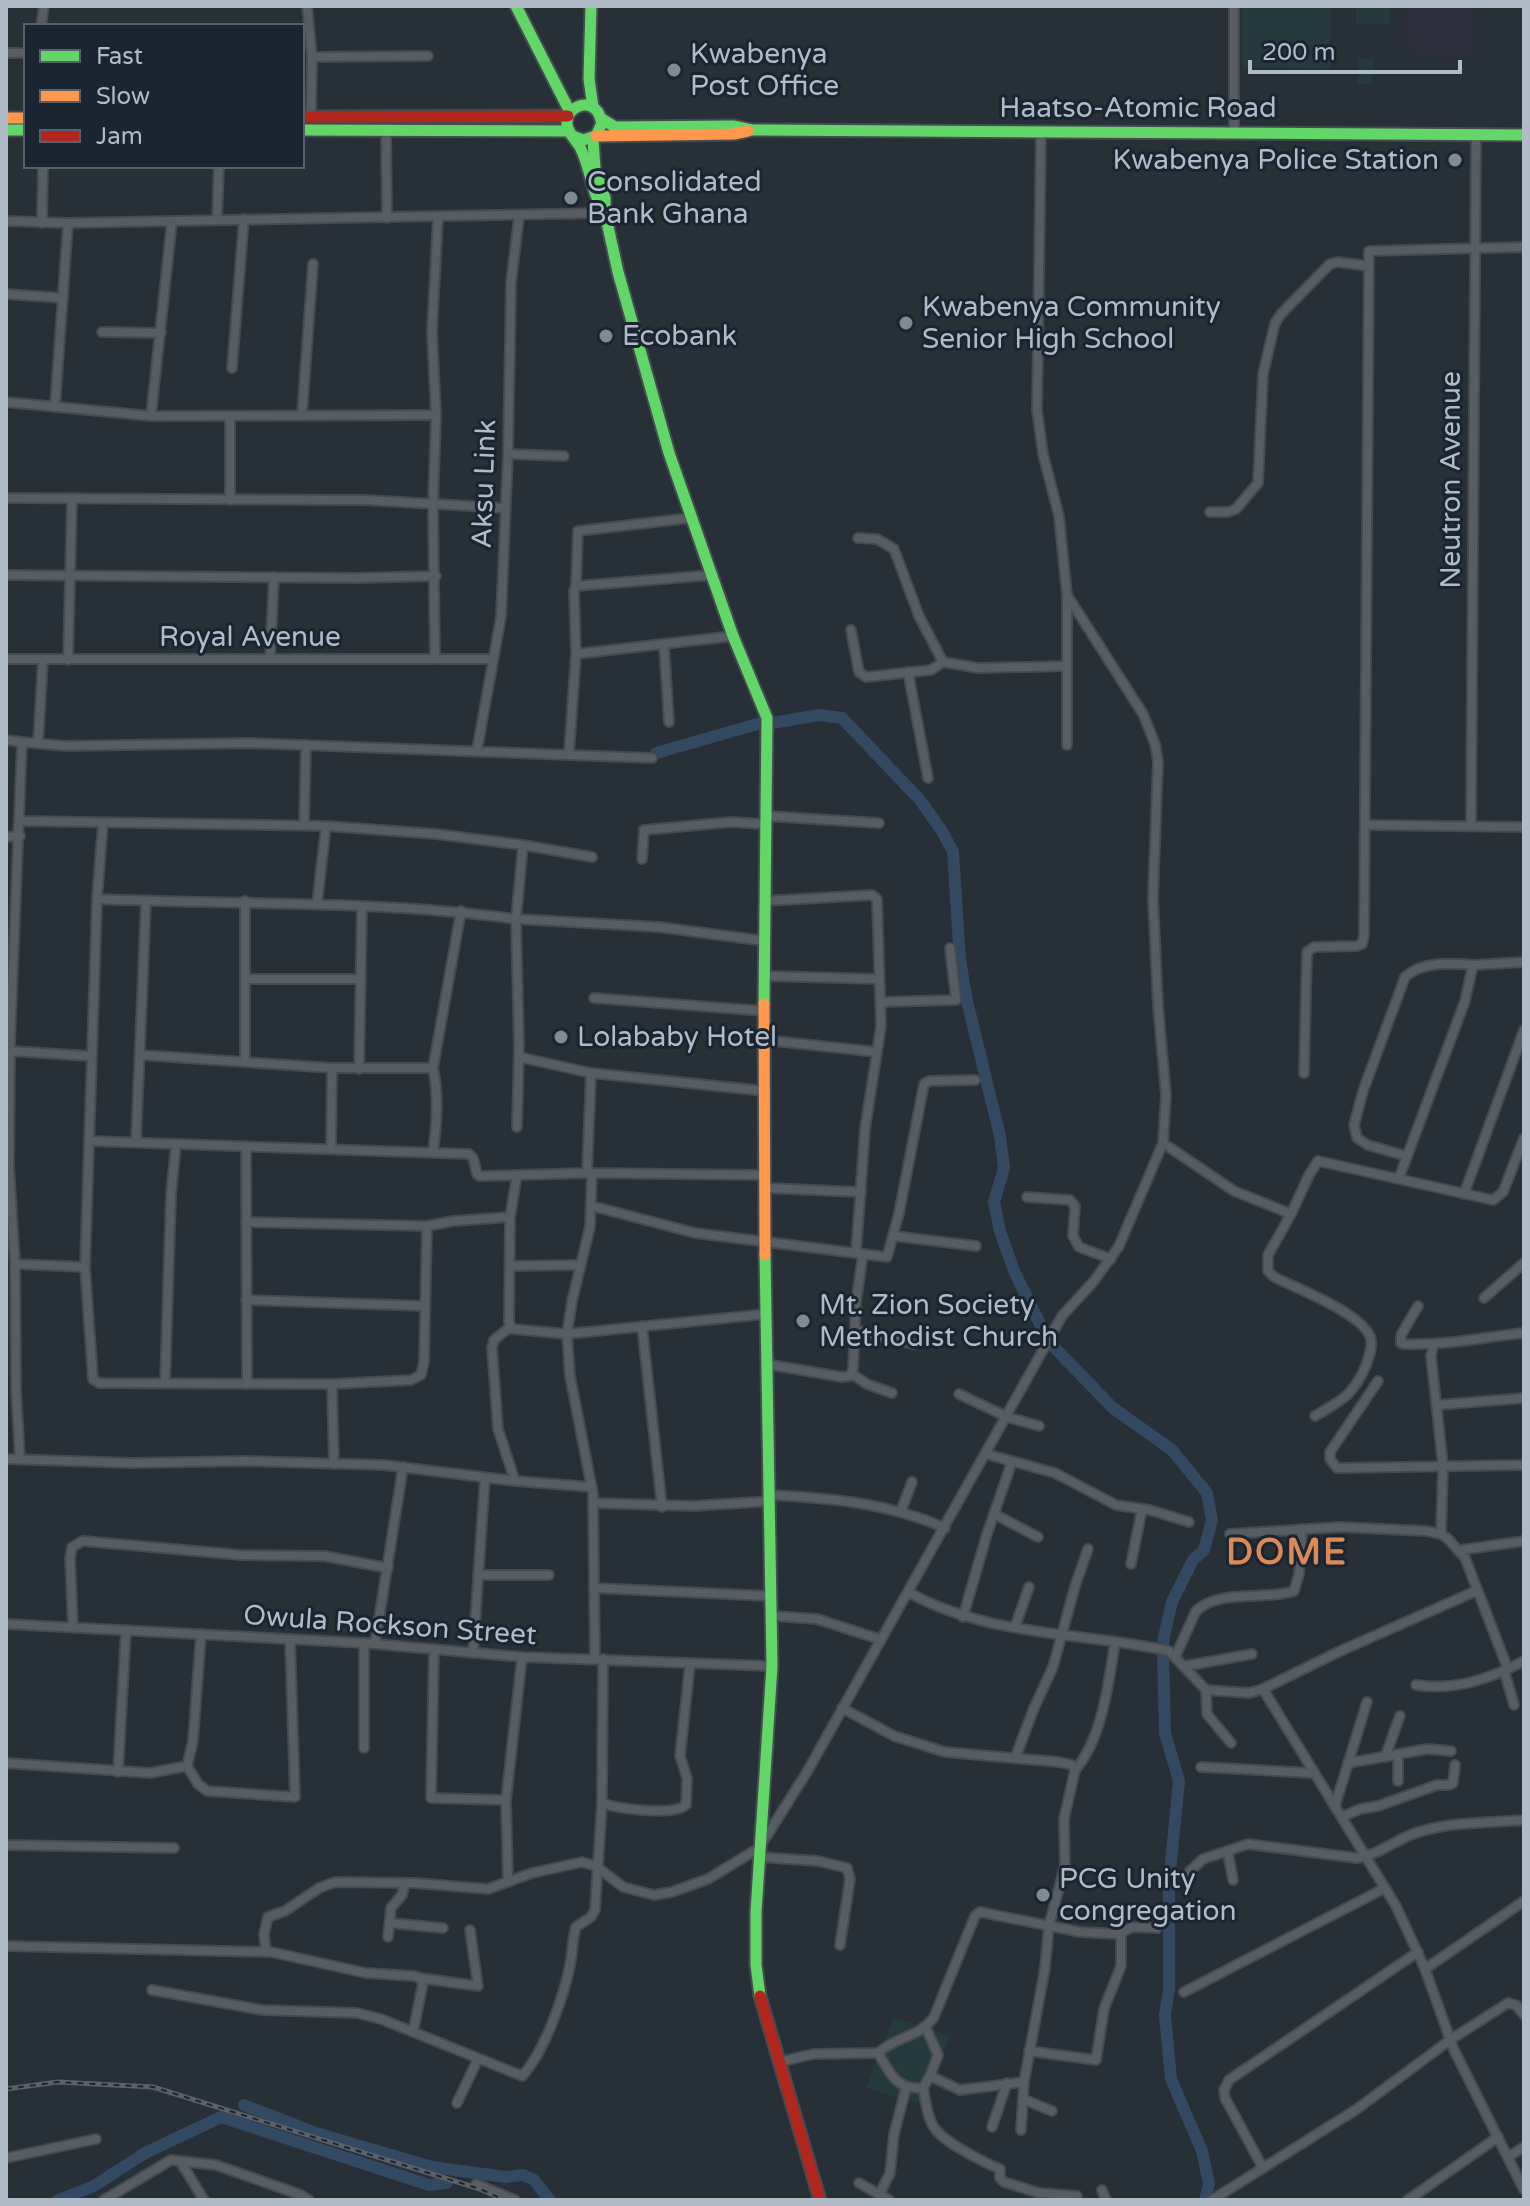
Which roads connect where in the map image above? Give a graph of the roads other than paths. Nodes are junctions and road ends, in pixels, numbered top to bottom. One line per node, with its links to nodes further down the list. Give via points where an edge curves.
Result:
1 (307, 6): 5 (street)
2 (516, 6): 9 (main road)
3 (591, 6): 8 (main road)
4 (1234, 6): 16 (street)
5 (305, 37): 7 (street)
6 (428, 56): 7 (street)
7 (312, 57): 10 (street)
8 (593, 107): 9 (main road, via 580,105); 11 (main road)
9 (569, 114): 10 (main road); 17 (main road)
10 (306, 117)
11 (602, 119): 14 (main road, via 615,127); 20 (main road)
12 (304, 130): 13 (main road)
13 (386, 130): 17 (main road); 26 (street)
14 (752, 130): 15 (main road, Haatso-Atomic Road); 20 (main road)
15 (1041, 131): 16 (main road, Haatso-Atomic Road); 64 (street, via 1037,410 1059,516)
16 (1234, 133): 18 (main road, Haatso-Atomic Road)
17 (570, 134): 20 (main road, via 583,140); 23 (main road, via 582,151)
18 (1476, 134): 19 (main road, Haatso-Atomic Road); 33 (street, Neutron Avenue)
19 (1524, 135)
20 (594, 137): 23 (main road)
21 (43, 168): 31 (street)
22 (219, 168): 27 (street)
23 (605, 213): 25 (street); 56 (main road)
24 (438, 217): 25 (street); 26 (street); 45 (street, via 432,332)
25 (519, 217): 48 (street, Aksu Link, via 511,283)
26 (387, 218): 28 (street)
27 (217, 219): 28 (street); 30 (street)
28 (244, 219): 41 (street)
29 (6, 221): 31 (street)
30 (172, 221): 32 (street); 40 (street)
31 (42, 223): 32 (street)
32 (68, 223): 38 (street)
33 (1474, 247): 34 (street); 36 (street, via 1374,249 1369,251); 97 (street, Neutron Avenue)
34 (1524, 247)
35 (313, 264): 44 (street)
36 (1368, 266): 55 (street, via 1330,264 1281,314 1263,374 1260,480 1236,509); 95 (street)
37 (6, 294): 38 (street)
38 (63, 298): 43 (street)
39 (102, 332): 40 (street)
40 (161, 333): 46 (street)
41 (232, 368)
42 (6, 402): 43 (street)
43 (55, 407): 46 (street)
44 (302, 415): 45 (street); 47 (street)
45 (436, 415): 53 (street)
46 (151, 416): 47 (street)
47 (230, 418): 52 (street)
48 (508, 454): 49 (street); 54 (street, Aksu Link)
49 (564, 456)
50 (6, 498): 51 (street)
51 (72, 499): 52 (street); 61 (street)
52 (230, 500): 53 (street)
53 (433, 506): 54 (street); 60 (street)
54 (505, 508): 72 (street, Aksu Link, via 501,617)
55 (1210, 512)
56 (690, 518): 59 (main road); 63 (street, via 583,528 578,531)
57 (858, 538): 75 (street, via 877,539 894,549)
58 (6, 575): 61 (street)
59 (713, 575): 63 (street); 66 (main road)
60 (436, 576): 62 (street); 71 (street)
61 (71, 577): 62 (street); 74 (street)
62 (274, 577): 69 (street)
63 (576, 586): 68 (street)
64 (1067, 595): 76 (street); 145 (street, via 1143,714 1158,761 1153,898 1166,1095)
65 (851, 630): 77 (street, via 859,672 866,677)
66 (733, 636): 67 (street); 90 (main road, via 767,718)
67 (664, 645): 68 (street); 78 (street)
68 (576, 654): 85 (street)
69 (270, 658): 71 (street, Royal Avenue); 74 (street, Royal Avenue)
70 (6, 659): 73 (street, Royal Avenue)
71 (435, 659): 72 (street, Royal Avenue)
72 (493, 659): 84 (street, Aksu Link)
73 (43, 660): 74 (street, Royal Avenue); 81 (street)
74 (68, 660)
75 (943, 662): 76 (street, via 978,668); 77 (street, via 931,670)
76 (1067, 666): 83 (street)
77 (908, 672): 87 (street)
78 (669, 722)
79 (6, 740): 80 (street)
80 (22, 742): 81 (street); 89 (street)
81 (38, 743): 82 (street)
82 (306, 745): 84 (street); 94 (street)
83 (1067, 745)
84 (477, 750): 85 (street)
85 (569, 753): 86 (street)
86 (652, 758)
87 (928, 778)
88 (6, 803): 89 (street)
89 (20, 803): 91 (street)
90 (766, 820): 93 (street); 103 (street, via 648,829 642,833); 107 (main road)
91 (20, 821): 92 (street); 99 (street)
92 (103, 823): 94 (street); 104 (street)
93 (879, 823)
94 (304, 825): 96 (street)
95 (1366, 825): 97 (street); 138 (street, via 1363,941 1307,952)
96 (326, 826): 101 (street); 108 (street)
97 (1471, 826): 98 (street)
98 (1524, 827)
99 (20, 836): 100 (street); 111 (street)
100 (6, 837)
101 (523, 845): 102 (street); 113 (street)
102 (592, 857)
103 (642, 859)
104 (97, 899): 105 (street); 131 (street)
105 (146, 901): 106 (street); 130 (street)
106 (245, 901): 108 (street); 119 (street)
107 (764, 901): 114 (main road); 121 (street, via 875,896)
108 (317, 904): 109 (street)
109 (362, 906): 112 (street); 120 (street)
110 (6, 910): 111 (street)
111 (16, 911): 123 (street)
112 (461, 911): 113 (street); 135 (street)
113 (516, 919): 114 (street, via 659,927); 132 (street)
114 (765, 941): 118 (main road)
115 (950, 948): 124 (street, via 956,1000)
116 (1524, 962): 117 (street)
117 (1473, 965): 150 (street, via 1452,1039); 150 (street, via 1420,967 1405,977 1363,1091 1354,1125 1357,1138)
118 (765, 976): 121 (street); 125 (main road)
119 (245, 979): 120 (street); 133 (street)
120 (361, 979): 136 (street)
121 (879, 979): 124 (street)
122 (594, 998): 125 (street)
123 (9, 999): 128 (street)
124 (881, 1002): 129 (street)
125 (765, 1011): 127 (main road)
126 (1524, 1030): 157 (street)
127 (765, 1040): 129 (street); 140 (main road)
128 (10, 1051): 131 (street); 151 (street)
129 (877, 1052): 156 (street)
130 (141, 1055): 133 (street); 144 (street)
131 (90, 1056): 143 (street)
132 (519, 1057): 137 (street); 141 (street)
133 (245, 1061): 134 (street)
134 (332, 1068): 136 (street); 148 (street)
135 (433, 1068): 136 (street); 149 (street)
136 (359, 1069)
137 (591, 1073): 140 (street); 152 (street)
138 (1304, 1073)
139 (975, 1080): 164 (street, via 924,1084)
140 (765, 1091): 155 (main road)
141 (517, 1127)
142 (1524, 1138): 157 (street, via 1499,1198)
143 (89, 1141): 144 (street); 173 (street)
144 (136, 1142): 146 (street)
145 (1163, 1143): 160 (street, via 1234,1191); 168 (street)
146 (176, 1144): 147 (street); 189 (street)
147 (246, 1147): 148 (street); 162 (street)
148 (331, 1147): 149 (street)
149 (433, 1151): 153 (street, via 472,1155 478,1175)
150 (1406, 1156): 154 (street)
151 (8, 1166): 170 (street)
152 (590, 1173): 153 (street); 155 (street); 159 (street)
153 (517, 1175): 161 (street)
154 (1399, 1178): 157 (street); 160 (street, via 1318,1161)
155 (766, 1181): 156 (street); 165 (main road)
156 (861, 1192): 167 (street)
157 (1464, 1194)
158 (1027, 1197): 168 (street, via 1070,1200 1079,1247)
159 (592, 1206): 165 (street, via 695,1233); 171 (street)
160 (1291, 1214): 197 (street, via 1268,1255 1268,1271 1359,1322 1371,1340 1369,1357 1350,1395)
161 (510, 1217): 163 (street); 172 (street)
162 (246, 1222): 163 (street); 175 (street)
163 (427, 1226): 176 (street)
164 (894, 1236): 166 (street); 167 (street, via 887,1257)
165 (765, 1243): 167 (street); 178 (main road)
166 (976, 1246)
167 (860, 1254): 181 (street)
168 (1111, 1259): 198 (street, via 1062,1316)
169 (1524, 1263): 174 (street)
170 (15, 1264): 173 (street); 192 (street)
171 (580, 1265): 172 (street); 183 (street)
172 (510, 1266): 180 (street)
173 (85, 1267): 189 (street, via 93,1379)
174 (1484, 1298)
175 (246, 1300): 176 (street); 190 (street)
176 (425, 1306): 191 (street, via 421,1375)
177 (1418, 1306): 185 (street, via 1401,1343)
178 (766, 1314): 179 (street); 186 (main road)
179 (642, 1326): 183 (street); 214 (street)
180 (510, 1327): 183 (street); 209 (street, via 492,1348 498,1429)
181 (856, 1330): 184 (street); 187 (street)
182 (1524, 1333): 185 (street)
183 (567, 1334): 211 (street)
184 (913, 1344)
185 (1433, 1346): 196 (street)
186 (766, 1364): 187 (street, via 842,1377); 212 (main road)
187 (852, 1374): 193 (street)
188 (1378, 1381): 206 (street, via 1330,1452 1333,1465)
189 (165, 1383): 190 (street)
190 (247, 1384): 191 (street)
191 (332, 1384): 204 (street)
192 (11, 1389): 202 (street)
193 (892, 1393)
194 (959, 1394): 198 (street)
195 (1524, 1398): 196 (street)
196 (1437, 1405): 206 (street)
197 (1315, 1416)
198 (1007, 1417): 199 (street); 200 (street)
199 (1039, 1426)
200 (986, 1454): 203 (street); 219 (street)
201 (6, 1459): 202 (street)
202 (20, 1459): 204 (street)
203 (1012, 1462): 215 (street, via 1055,1473 1116,1505); 217 (street)
204 (334, 1464): 207 (street)
205 (1524, 1465): 206 (street)
206 (1443, 1466): 222 (street)
207 (403, 1467): 208 (street); 228 (street)
208 (485, 1478): 209 (street); 229 (street)
209 (515, 1481): 211 (street)
210 (912, 1482): 216 (street)
211 (592, 1487): 213 (street)
212 (770, 1498): 214 (street); 216 (street, via 840,1499); 235 (main road)
213 (593, 1503): 214 (street); 232 (street)
214 (662, 1507)
215 (1142, 1509): 218 (street); 227 (street)
216 (901, 1511): 219 (street)
217 (994, 1514): 223 (street); 237 (street)
218 (1189, 1522)
219 (945, 1528): 234 (street)
220 (1302, 1529): 221 (street); 222 (street); 251 (street, via 1294,1591 1229,1598 1200,1607)
221 (1230, 1534)
222 (1441, 1534): 226 (street)
223 (1038, 1537)
224 (1524, 1541): 226 (street)
225 (1088, 1549): 243 (street)
226 (1461, 1550): 233 (street)
227 (1131, 1564)
228 (388, 1568): 239 (street, via 324,1556 241,1555 83,1541 72,1547 70,1558); 248 (street)
229 (478, 1575): 230 (street); 250 (street)
230 (549, 1575)
231 (1029, 1587): 240 (street)
232 (595, 1588): 235 (street); 254 (street)
233 (1476, 1591): 259 (street); 261 (street)
234 (908, 1592): 237 (street); 245 (street)
235 (771, 1596): 236 (main road)
236 (772, 1616): 245 (street, via 817,1619); 257 (main road)
237 (963, 1617): 240 (street)
238 (6, 1624): 239 (street, Owula Rockson Street)
239 (73, 1627): 241 (street, Owula Rockson Street)
240 (1015, 1627): 243 (street)
241 (126, 1630): 242 (street, Owula Rockson Street); 279 (street)
242 (201, 1634): 244 (street, Owula Rockson Street); 276 (street)
243 (1063, 1636): 246 (street); 272 (street)
244 (290, 1639): 247 (street, Owula Rockson Street); 276 (street, via 295,1797 207,1791)
245 (879, 1639): 265 (street)
246 (1115, 1642): 251 (street); 278 (street, via 1100,1718)
247 (364, 1643): 248 (street, Owula Rockson Street); 268 (street)
248 (375, 1644): 249 (street, Owula Rockson Street)
249 (434, 1650): 250 (street, Owula Rockson Street); 282 (street, via 431,1798)
250 (473, 1653): 253 (street, Owula Rockson Street)
251 (1172, 1653): 258 (street)
252 (1252, 1654): 258 (street)
253 (522, 1657): 254 (street, Owula Rockson Street); 282 (street)
254 (599, 1659): 256 (street, Owula Rockson Street); 283 (street)
255 (1524, 1661): 259 (street)
256 (690, 1664): 257 (street, Owula Rockson Street); 283 (street, via 680,1756 687,1778 686,1805 659,1810)
257 (772, 1666): 289 (main road)
258 (1185, 1666): 262 (street)
259 (1506, 1670): 260 (street, via 1441,1689); 264 (street)
260 (1416, 1685)
261 (1263, 1689): 262 (street, via 1235,1694); 280 (street)
262 (1206, 1690): 267 (street, via 1207,1714)
263 (1367, 1702): 274 (street)
264 (1514, 1705)
265 (842, 1708): 272 (street, via 894,1736 945,1752); 289 (street)
266 (1400, 1716): 271 (street)
267 (1231, 1743)
268 (364, 1748)
269 (1451, 1751): 270 (street)
270 (1398, 1754): 271 (street); 281 (street)
271 (1385, 1757): 274 (street)
272 (1015, 1758): 278 (street, via 1067,1763)
273 (6, 1763): 279 (street)
274 (1348, 1763): 284 (street)
275 (1455, 1765): 285 (street, via 1449,1785)
276 (187, 1766): 279 (street)
277 (1201, 1767): 280 (street)
278 (1075, 1770): 300 (street, via 1064,1819 1065,1866)
279 (118, 1772)
280 (1312, 1773): 284 (street)
281 (1398, 1781)
282 (506, 1800): 295 (street)
283 (602, 1803): 292 (street)
284 (1335, 1806): 285 (street)
285 (1342, 1817): 291 (street)
286 (1524, 1820): 291 (street, via 1436,1827)
287 (6, 1845): 288 (street)
288 (174, 1848)
289 (758, 1852): 292 (street, via 708,1879 654,1895 623,1887); 306 (street, via 847,1868); 321 (main road, via 757,1986)
290 (1228, 1853): 291 (street, via 1248,1844 1344,1858); 293 (street, via 1203,1859); 294 (street)
291 (1367, 1856): 297 (street)
292 (599, 1868): 295 (street, via 567,1864); 320 (street, via 595,1910 576,1927 559,2002 526,2073 518,2076)
293 (1189, 1872)
294 (1233, 1880)
295 (508, 1882): 296 (street, via 488,1889)
296 (405, 1883): 299 (street, via 391,1908); 308 (street, via 335,1882 319,1888 268,1917)
297 (1385, 1888): 309 (street); 313 (street)
298 (1524, 1901): 310 (street)
299 (390, 1923): 301 (street); 305 (street)
300 (1049, 1925): 304 (street); 315 (street, via 977,1913); 318 (street)
301 (443, 1928)
302 (1157, 1928): 304 (street, via 1133,1927)
303 (470, 1930): 311 (street, via 478,1986)
304 (1121, 1934): 318 (street, via 1121,1966 1104,2009 1096,2060)
305 (388, 1937)
306 (840, 1945)
307 (6, 1946): 308 (street)
308 (266, 1952): 311 (street, via 366,1973)
309 (1418, 1952): 310 (street); 338 (street, via 1229,2080 1224,2090 1228,2107)
310 (1425, 1969): 317 (street)
311 (420, 1978): 316 (street, via 423,1994)
312 (152, 1990): 316 (street, via 262,2010 357,2013)
313 (1184, 1992)
314 (1524, 2015): 317 (street, via 1508,2003)
315 (926, 2028): 319 (street); 322 (street, via 938,2055)
316 (413, 2032): 320 (street)
317 (1450, 2040): 332 (street); 338 (street, via 1357,2109)
318 (1029, 2051): 323 (street)
319 (878, 2053): 321 (street, via 813,2054); 325 (street, via 893,2079)
320 (478, 2059): 328 (street)
321 (779, 2062): 349 (main road)
322 (930, 2076): 324 (street, via 960,2090); 326 (street)
323 (1024, 2082): 324 (street); 327 (street)
324 (1007, 2083): 330 (street)
325 (906, 2088): 326 (street); 342 (street, via 890,2173)
326 (923, 2088): 344 (street, via 936,2131 1000,2169 1004,2182 1039,2193)
327 (1023, 2099): 329 (street); 331 (street)
328 (457, 2103)
329 (1052, 2111)
330 (992, 2127)
331 (1021, 2130)
332 (1498, 2137): 335 (street); 352 (street)
333 (96, 2139): 336 (street)
334 (1524, 2147): 335 (street)
335 (1508, 2157): 341 (street)
336 (6, 2158)
337 (180, 2161): 343 (street, via 167,2160); 346 (street); 347 (street, via 216,2165)
338 (1263, 2168): 351 (street)
339 (859, 2183): 342 (street)
340 (476, 2184): 348 (street)
341 (1524, 2190)
342 (879, 2195): 350 (street)
343 (121, 2196): 345 (street)
344 (1077, 2196)
345 (104, 2200)
346 (204, 2200)
347 (309, 2200)
348 (515, 2200)
349 (820, 2200)
350 (889, 2200)
351 (1212, 2200)
352 (1408, 2200)

